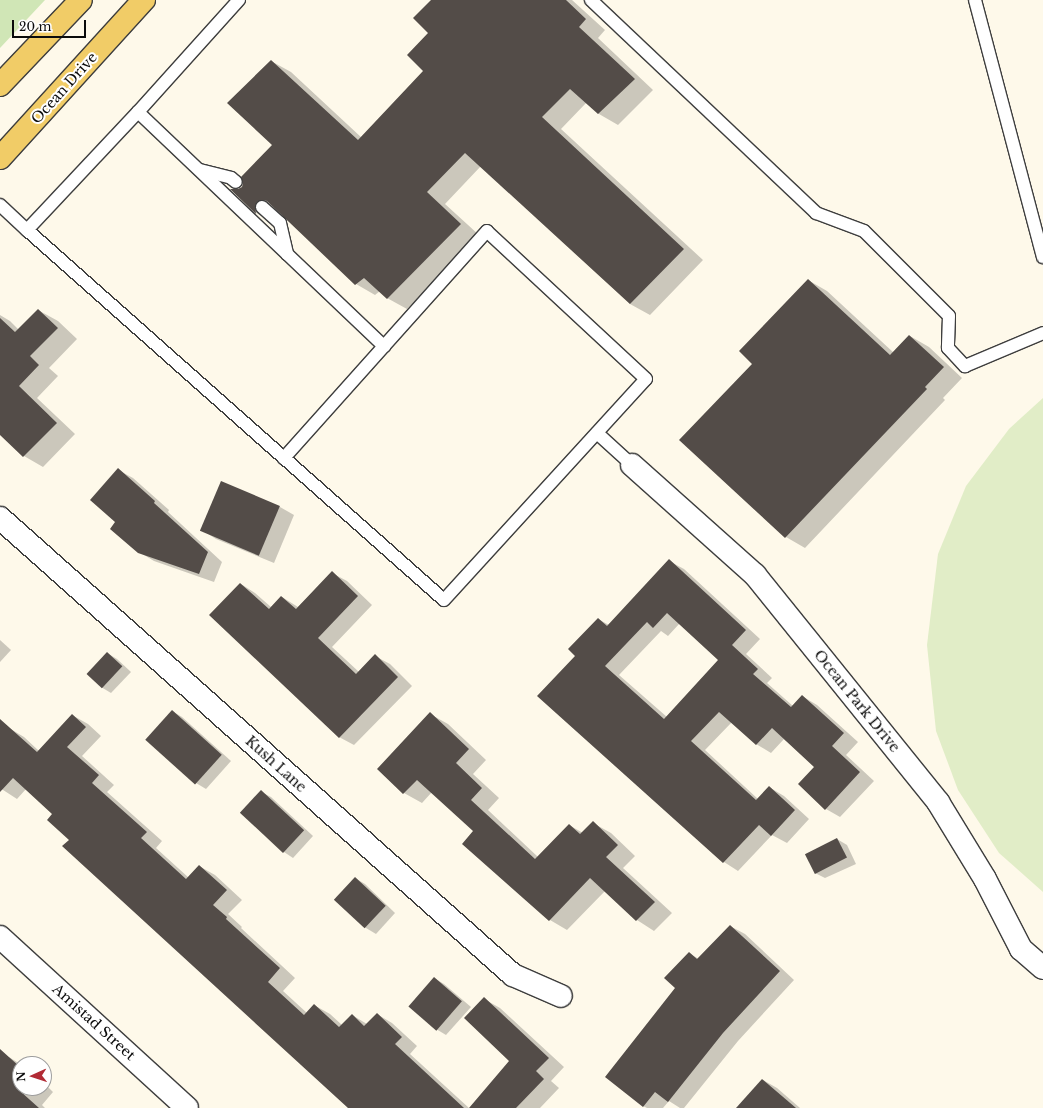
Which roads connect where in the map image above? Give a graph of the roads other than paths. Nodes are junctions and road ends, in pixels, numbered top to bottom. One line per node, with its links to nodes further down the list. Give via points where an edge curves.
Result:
1 (81, 0): 6 (main road)
2 (144, 0): 8 (main road, Ocean Drive)
3 (239, 0): 7 (lane)
4 (591, 0): 16 (lane, via 816,213 864,230 949,316 948,348 965,366)
5 (975, 0): 15 (lane)
6 (0, 85)
7 (138, 112): 9 (lane); 13 (lane)
8 (0, 158)
9 (198, 170): 10 (lane, via 231,178); 14 (lane)
10 (236, 182)
11 (0, 205): 13 (lane)
12 (262, 207): 14 (lane, via 280,223)
13 (27, 230): 19 (lane)
14 (287, 254): 17 (lane)
15 (1043, 257)
16 (1043, 333)
17 (384, 346): 18 (lane, via 487,230 646,379); 19 (lane)
18 (597, 433): 19 (lane, via 444,600); 20 (lane)
19 (284, 458)
20 (632, 465): 23 (street, Ocean Park Drive, via 755,575 938,802 985,880 1021,949)
21 (0, 518): 24 (street, Kush Lane, via 513,975)
22 (0, 937): 25 (street, Amistad Street)
23 (1043, 968)
24 (561, 996)
25 (187, 1108)

